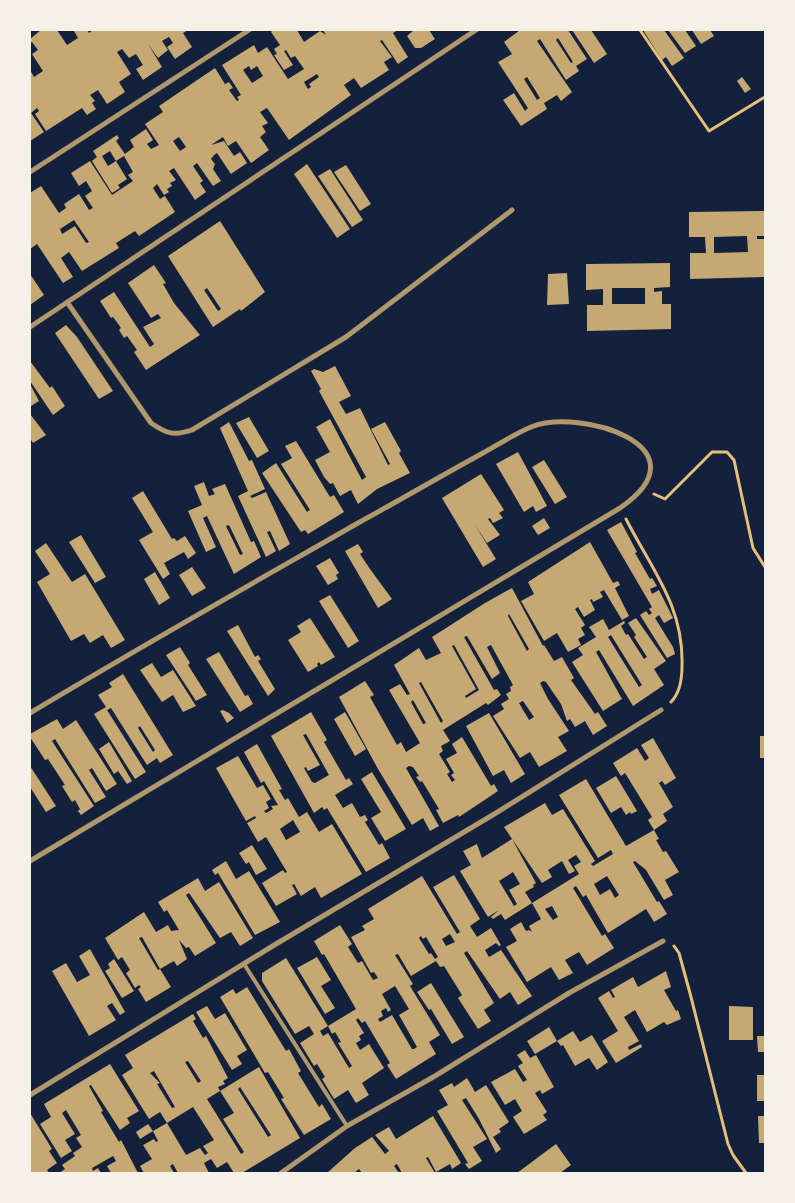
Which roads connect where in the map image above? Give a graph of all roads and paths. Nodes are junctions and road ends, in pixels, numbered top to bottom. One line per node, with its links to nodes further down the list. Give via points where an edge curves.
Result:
1 (249, 30): 5 (street)
2 (476, 30): 7 (street)
3 (640, 30): 4 (path, via 709,131)
4 (765, 97)
5 (30, 172)
6 (512, 210): 7 (street, via 346,337 181,434 164,433 151,423)
7 (67, 302): 8 (street)
8 (30, 327)
9 (642, 490): 10 (street); 11 (path, via 665,499 712,452 727,452 734,460 752,548); 13 (street, via 651,477 651,466 647,454 630,439 604,428 553,422 531,427)
10 (620, 508): 12 (path, via 676,614 683,657 682,674 674,700); 14 (street)
11 (765, 567)
12 (661, 710): 16 (street)
13 (30, 713)
14 (30, 861)
15 (663, 941): 18 (street, via 569,993); 20 (path, via 672,944 678,954 728,1144)
16 (244, 964): 17 (street); 18 (lane)
17 (30, 1095)
18 (347, 1126): 19 (street)
19 (281, 1173)
20 (746, 1173)

